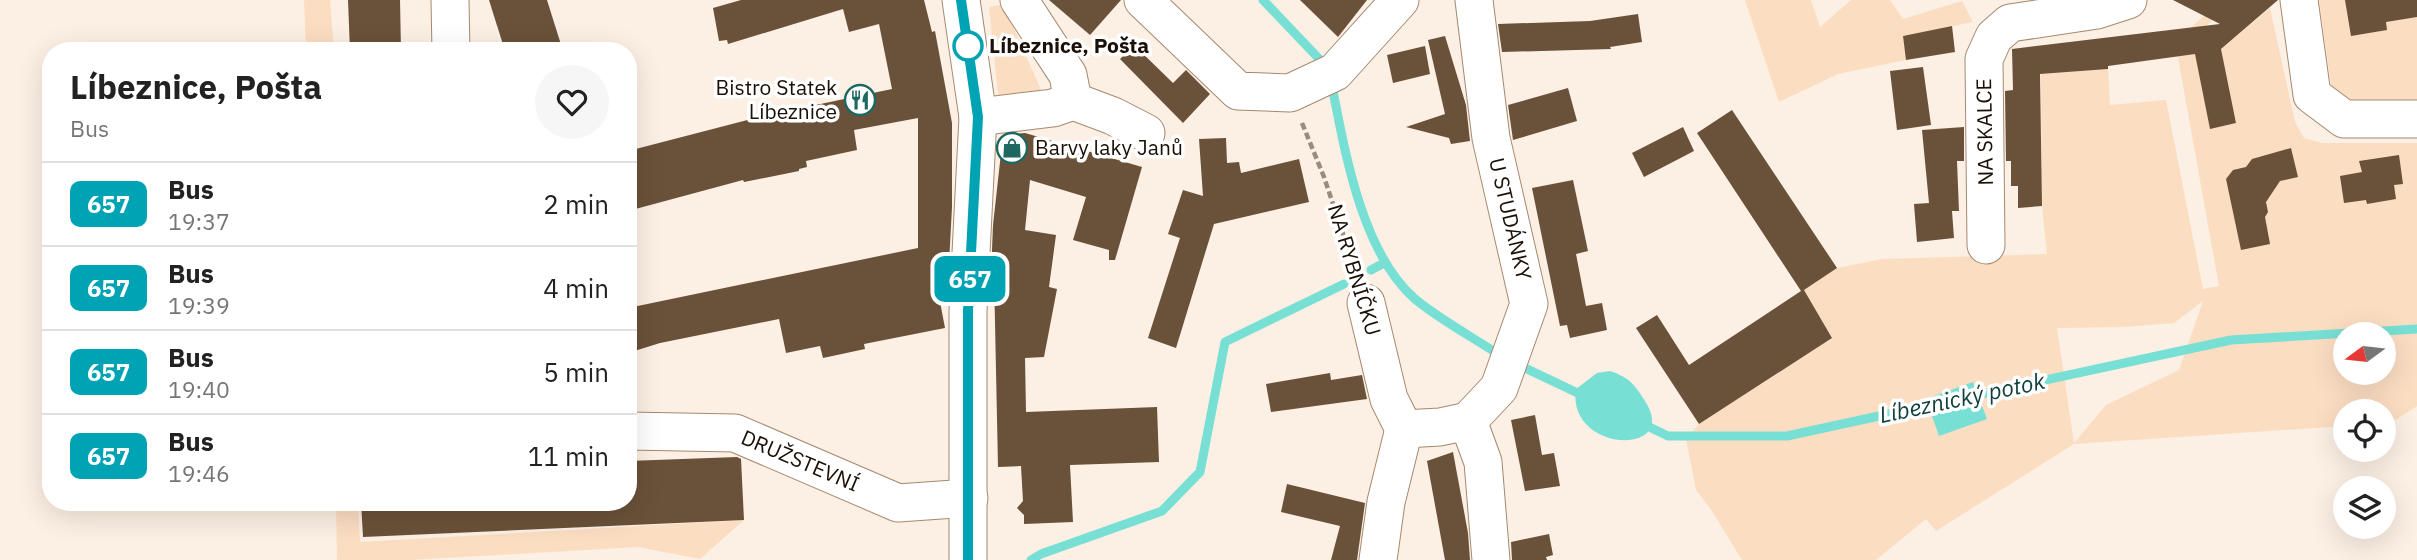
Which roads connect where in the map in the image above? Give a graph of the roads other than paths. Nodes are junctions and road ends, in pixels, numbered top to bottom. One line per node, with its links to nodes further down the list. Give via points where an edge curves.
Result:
1 (450, 0): 9 (street)
2 (961, 0): 11 (street)
3 (1019, 0): 10 (street, via 1068,75)
4 (1400, 0): 8 (street, via 1335,72 1290,93 1238,91)
5 (1474, 0): 16 (street, U STUDÁNKY, via 1491,138 1529,304 1499,388)
6 (2128, 0): 14 (street, NA SKALCE, via 2097,10 2010,23 1994,37 1984,59)
7 (2299, 0): 12 (street, via 2312,95 2344,119)
8 (1151, 2)
9 (451, 42)
10 (1073, 101): 11 (street, via 1053,108); 13 (street)
11 (978, 117): 19 (street, via 968,311)
12 (2417, 118)
13 (1146, 133)
14 (1986, 245)
15 (1366, 303): 17 (street, NA RYBNÍČKU, via 1389,399)
16 (1468, 421): 17 (street); 22 (street, via 1483,462)
17 (1404, 429): 21 (street)
18 (637, 431): 19 (street, DRUŽSTEVNÍ, via 735,432 898,503)
19 (969, 498): 20 (street)
20 (968, 560)
21 (1378, 560)
22 (1492, 560)

